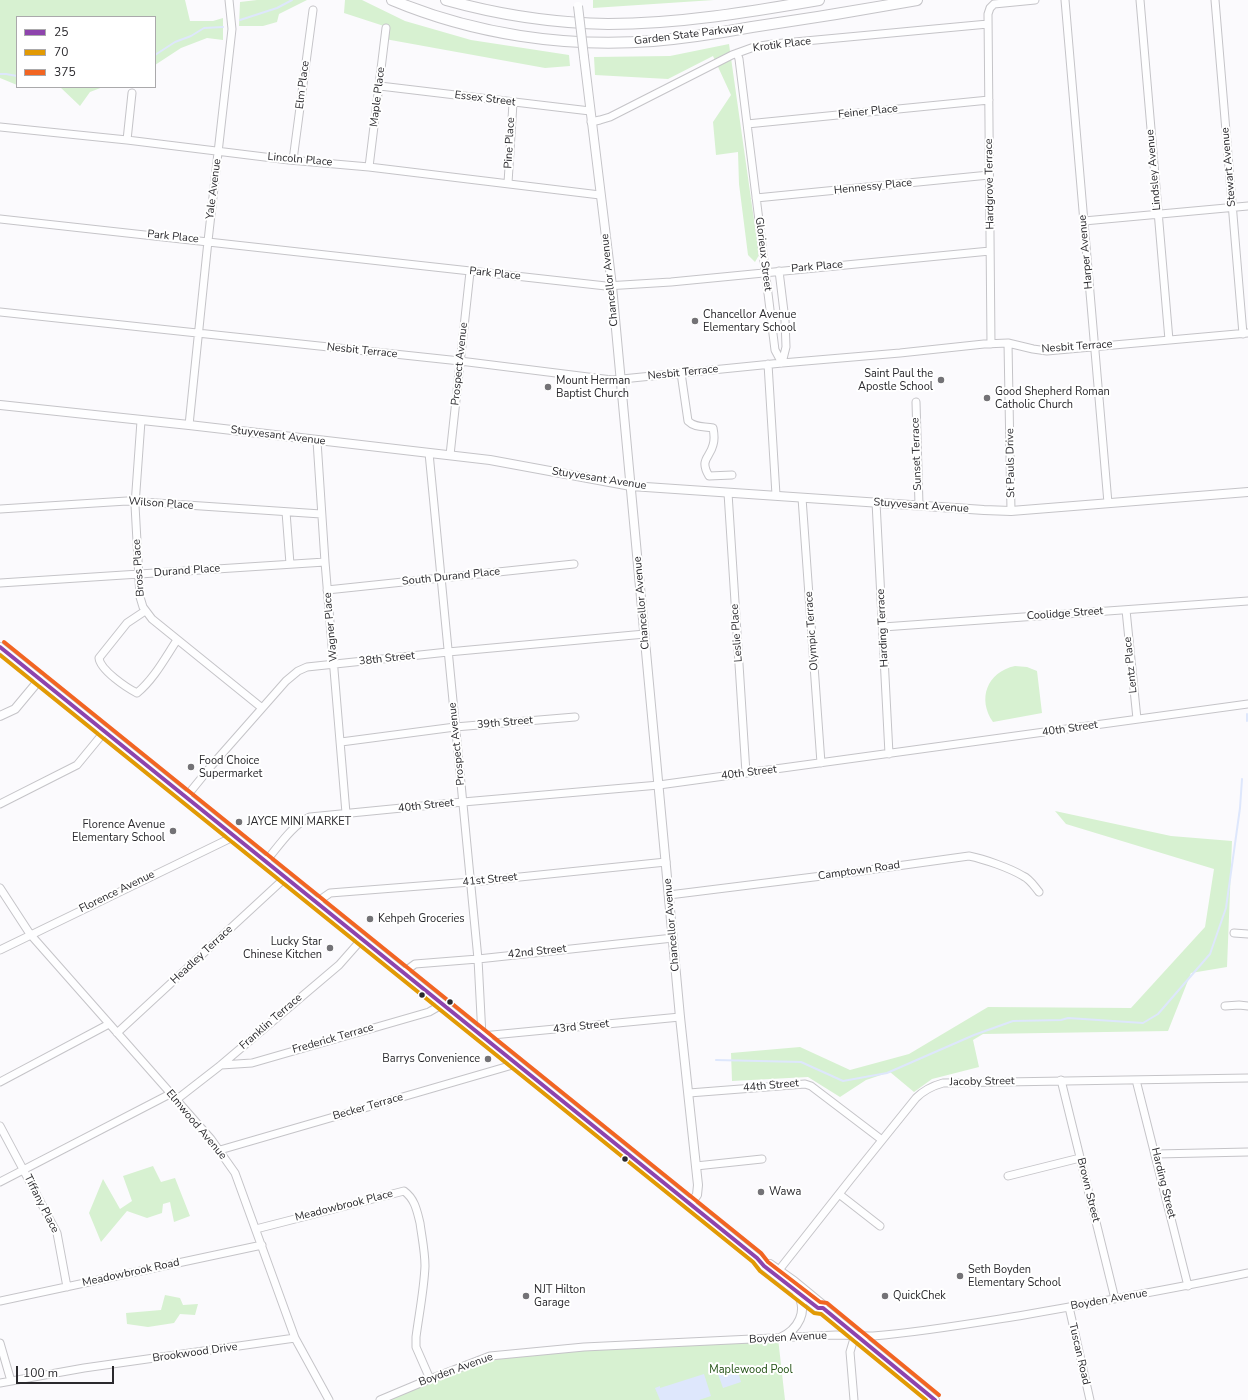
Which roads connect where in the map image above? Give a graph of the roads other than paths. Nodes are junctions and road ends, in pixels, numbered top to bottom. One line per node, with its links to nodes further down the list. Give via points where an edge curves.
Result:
1 (229, 0): 24 (street, Yale Avenue, via 232,29)
2 (392, 0): 5 (highway, Garden State Parkway, via 446,19 492,30 531,37 610,42 673,39)
3 (446, 0): 4 (highway, Garden State Parkway, via 532,19 608,24 692,19)
4 (819, 0)
5 (917, 0)
6 (1035, 0): 12 (street, Hardgrove Terrace, via 994,4 988,11)
7 (1065, 0): 35 (street, Harper Avenue)
8 (1140, 0): 33 (street, Lindsley Avenue)
9 (1215, 0): 32 (street, Stewart Avenue)
10 (577, 3): 19 (main road, Chancellor Avenue, bridge)
11 (313, 10): 25 (street, Elm Place)
12 (988, 24): 14 (street, Krotik Place, via 773,44); 17 (street, Hardgrove Terrace)
13 (386, 28): 15 (street, Maple Place)
14 (737, 53): 20 (street, Krotik Place, via 610,117); 21 (street, Glorieux Street)
15 (380, 86): 18 (street, Essex Street); 26 (street, Maple Place)
16 (132, 93): 23 (street)
17 (989, 100): 21 (street, Feiner Place); 27 (street, Hardgrove Terrace)
18 (513, 102): 19 (street, Essex Street); 28 (street, Pine Place)
19 (590, 111): 20 (main road, Chancellor Avenue)
20 (591, 122): 29 (main road, Chancellor Avenue)
21 (747, 124): 30 (street, Glorieux Street)
22 (0, 127): 23 (street, Lincoln Place)
23 (127, 140): 24 (street, Lincoln Place)
24 (218, 152): 25 (street, Lincoln Place); 36 (street, Yale Avenue)
25 (293, 160): 26 (street, Lincoln Place)
26 (369, 167): 28 (street, Lincoln Place)
27 (990, 175): 30 (street, Hennessy Place); 37 (street, Hardgrove Terrace)
28 (508, 183): 29 (street, Lincoln Place)
29 (600, 195): 41 (main road, Chancellor Avenue)
30 (756, 198): 40 (street, Glorieux Street)
31 (1248, 206): 32 (street)
32 (1232, 207): 33 (street); 44 (street, Stewart Avenue)
33 (1158, 214): 35 (street); 45 (street, Lindsley Avenue)
34 (0, 218): 36 (street, Park Place)
35 (1084, 221): 48 (street, Harper Avenue)
36 (208, 241): 39 (street, Park Place); 43 (street, Yale Avenue)
37 (990, 251): 38 (street, Park Place); 47 (street, Hardgrove Terrace)
38 (779, 271): 40 (street, Park Place); 50 (street, Glorieux Street, via 786,340)
39 (470, 272): 41 (street, Park Place); 49 (street, Prospect Avenue)
40 (766, 272): 41 (street, Park Place); 50 (street, Glorieux Street, via 775,350)
41 (612, 286): 53 (main road, Chancellor Avenue)
42 (0, 312): 43 (street, Nesbit Terrace)
43 (198, 334): 49 (street, Nesbit Terrace); 57 (street, Yale Avenue)
44 (1246, 334): 45 (street, Nesbit Terrace)
45 (1169, 340): 48 (street, Nesbit Terrace)
46 (1008, 343): 47 (street, Nesbit Terrace); 48 (street, Nesbit Terrace, via 1040,350); 72 (street, St Pauls Drive)
47 (991, 344): 50 (street, Nesbit Terrace)
48 (1095, 346): 69 (street, Harper Avenue)
49 (460, 362): 53 (street, Nesbit Terrace); 60 (street, Prospect Avenue)
50 (782, 363): 51 (street, Nesbit Terrace)
51 (768, 364): 52 (street, Nesbit Terrace); 65 (street)
52 (681, 373): 53 (street, Nesbit Terrace); 61 (street, via 688,421 699,427 713,428 713,446 706,458 706,471 709,476)
53 (620, 380): 62 (main road, Chancellor Avenue)
54 (916, 402): 70 (street, Sunset Terrace)
55 (0, 405): 56 (main road, Stuyvesant Avenue)
56 (141, 421): 57 (main road, Stuyvesant Avenue); 67 (street, Bross Place)
57 (189, 425): 58 (main road, Stuyvesant Avenue)
58 (318, 441): 59 (main road, Stuyvesant Avenue); 74 (street, Wagner Place)
59 (429, 453): 60 (main road, Stuyvesant Avenue); 79 (street, Prospect Avenue)
60 (450, 455): 62 (main road, Stuyvesant Avenue)
61 (732, 476)
62 (631, 486): 64 (main road, Stuyvesant Avenue); 86 (main road, Chancellor Avenue)
63 (1248, 492): 69 (main road, Stuyvesant Avenue)
64 (728, 493): 65 (main road, Stuyvesant Avenue); 102 (street, Leslie Place)
65 (776, 495): 66 (main road, Stuyvesant Avenue)
66 (802, 498): 68 (main road, Stuyvesant Avenue); 101 (street, Olympic Terrace)
67 (135, 501): 71 (street, Wilson Place); 73 (street, Wilson Place); 78 (street, Bross Place)
68 (876, 502): 70 (main road, Stuyvesant Avenue); 85 (street, Harding Terrace)
69 (1108, 503): 72 (main road, Stuyvesant Avenue)
70 (919, 505): 72 (main road, Stuyvesant Avenue)
71 (0, 510)
72 (1012, 511)
73 (286, 512): 74 (street, Wilson Place); 76 (street)
74 (322, 514): 75 (street, Wagner Place)
75 (325, 562): 76 (street, Durand Place); 81 (street, Wagner Place)
76 (290, 564): 78 (street, Durand Place)
77 (574, 564): 79 (street, South Durand Place)
78 (138, 575): 80 (street, Durand Place); 84 (street, Bross Place, via 141,602)
79 (441, 578): 81 (street, South Durand Place); 89 (street, Prospect Avenue)
80 (0, 584)
81 (327, 590): 90 (street, Wagner Place)
82 (1248, 601): 83 (street, Coolidge Street)
83 (1126, 610): 85 (street, Coolidge Street); 96 (street, Lentz Place)
84 (145, 611): 87 (street, Bross Place); 87 (street, via 128,623 99,658 109,674 138,693)
85 (883, 627): 100 (street, Harding Terrace)
86 (645, 634): 89 (street, 38th Street); 103 (main road, Chancellor Avenue)
87 (177, 640): 93 (street, Bross Place)
88 (0, 647): 91 (main road)
89 (448, 652): 90 (street, 38th Street); 97 (street, Prospect Avenue)
90 (334, 664): 93 (street, 38th Street, via 307,667 298,671); 99 (street, Wagner Place)
91 (40, 679): 94 (main road, via 15,708); 98 (main road)
92 (1248, 704): 96 (street, 40th Street)
93 (262, 708): 104 (street, 38th Street)
94 (0, 716)
95 (575, 717): 97 (street, 39th Street)
96 (1137, 719): 100 (street, 40th Street)
97 (455, 727): 99 (street, 39th Street); 105 (street, Prospect Avenue)
98 (105, 731): 104 (main road); 106 (street, via 77,766)
99 (340, 742): 107 (street, Wagner Place)
100 (889, 754): 101 (street, 40th Street)
101 (821, 763): 102 (street, 40th Street)
102 (746, 773): 103 (street, 40th Street)
103 (659, 785): 105 (street, 40th Street); 110 (main road, Chancellor Avenue)
104 (186, 797): 108 (main road)
105 (463, 802): 107 (street, 40th Street); 112 (street, Prospect Avenue)
106 (0, 804)
107 (346, 813): 109 (street, 40th Street, via 304,819)
108 (235, 836): 109 (main road); 118 (street, Florence Avenue)
109 (266, 862): 111 (main road)
110 (666, 862): 112 (street, 41st Street); 115 (main road, Chancellor Avenue)
111 (286, 877): 116 (main road); 130 (street, Headley Terrace)
112 (471, 882): 116 (street, 41st Street, via 330,893); 123 (street, Prospect Avenue)
113 (0, 888): 118 (street, Elmwood Avenue)
114 (1039, 892): 115 (street, Camptown Road, via 1032,882 1023,876 983,859 968,856)
115 (669, 895): 120 (main road, Chancellor Avenue)
116 (317, 902): 121 (main road)
117 (1234, 933): 119 (street)
118 (30, 934): 122 (street, Florence Avenue); 129 (street, Elmwood Avenue)
119 (1248, 934)
120 (673, 938): 123 (street, 42nd Street); 128 (main road, Chancellor Avenue)
121 (362, 939): 124 (main road); 133 (street, Franklin Terrace, via 339,965)
122 (0, 950)
123 (478, 959): 124 (street, 42nd Street, via 414,964); 131 (street, Prospect Avenue)
124 (404, 972): 125 (main road)
125 (443, 1004): 131 (main road); 133 (street, Frederick Terrace, via 429,1012 252,1062)
126 (1225, 1006): 127 (street)
127 (1248, 1006)
128 (680, 1017): 131 (street, 43rd Street); 138 (main road, Chancellor Avenue)
129 (109, 1024): 130 (street, Elmwood Avenue); 137 (street)
130 (117, 1033): 139 (street, Elmwood Avenue)
131 (482, 1036): 132 (main road)
132 (516, 1064): 143 (street, Becker Terrace); 153 (main road)
133 (221, 1066): 140 (street, Franklin Terrace)
134 (1248, 1078): 136 (street, Jacoby Street)
135 (1061, 1080): 136 (street, Jacoby Street); 142 (street, Jacoby Street, via 943,1083 932,1086 916,1098); 146 (street, Brown Street)
136 (1136, 1080): 145 (street, Harding Street)
137 (0, 1082)
138 (689, 1093): 142 (street, 44th Street, via 805,1084); 148 (main road, Chancellor Avenue)
139 (170, 1094): 140 (street, Elmwood Avenue); 149 (street)
140 (176, 1100): 143 (street, Elmwood Avenue)
141 (0, 1126): 149 (street, Tiffany Place)
142 (882, 1140): 152 (street, Jacoby Street)
143 (220, 1150): 155 (street, Elmwood Avenue, via 235,1173)
144 (1248, 1152): 145 (street)
145 (1156, 1154): 162 (street, Harding Street)
146 (1080, 1158): 150 (street); 163 (street, Brown Street)
147 (762, 1159): 148 (street)
148 (696, 1166): 153 (main road, Chancellor Avenue, via 697,1195)
149 (24, 1170): 151 (street); 160 (street, Tiffany Place, via 57,1233)
150 (1008, 1176)
151 (0, 1182)
152 (839, 1194): 154 (street); 158 (street, Jacoby Street)
153 (690, 1204): 157 (main road)
154 (880, 1226)
155 (256, 1229): 156 (street, Elmwood Avenue); 171 (street, Meadowbrook Place, via 404,1191 408,1194 417,1211 424,1244 425,1267 416,1347)
156 (262, 1245): 160 (street, Meadowbrook Road); 168 (street, Elmwood Avenue)
157 (757, 1258): 158 (main road); 161 (main road)
158 (779, 1270): 166 (main road, via 822,1304)
159 (1248, 1273): 162 (street, Boyden Avenue)
160 (67, 1286): 164 (street, Meadowbrook Road)
161 (791, 1286): 166 (main road, via 818,1308); 169 (main road, via 800,1297 802,1315 792,1332)
162 (1188, 1286): 163 (street, Boyden Avenue)
163 (1115, 1299): 165 (street, Boyden Avenue)
164 (0, 1301)
165 (1069, 1307): 167 (street, Boyden Avenue, via 942,1327 871,1336); 178 (street, Tuscan Road)
166 (823, 1308): 167 (main road)
167 (855, 1335): 169 (street, Boyden Avenue); 176 (street, via 850,1352); 177 (main road)
168 (295, 1338): 172 (street, Brookwood Drive); 174 (street, Elmwood Avenue)
169 (780, 1338): 171 (street, Boyden Avenue, via 583,1347 490,1356)
170 (0, 1343): 172 (street)
171 (430, 1379): 175 (street, Boyden Avenue)
172 (11, 1381): 173 (street, Brookwood Drive)
173 (0, 1383)
174 (328, 1400)
175 (380, 1400)
176 (854, 1400)
177 (935, 1400)
178 (1090, 1400)

